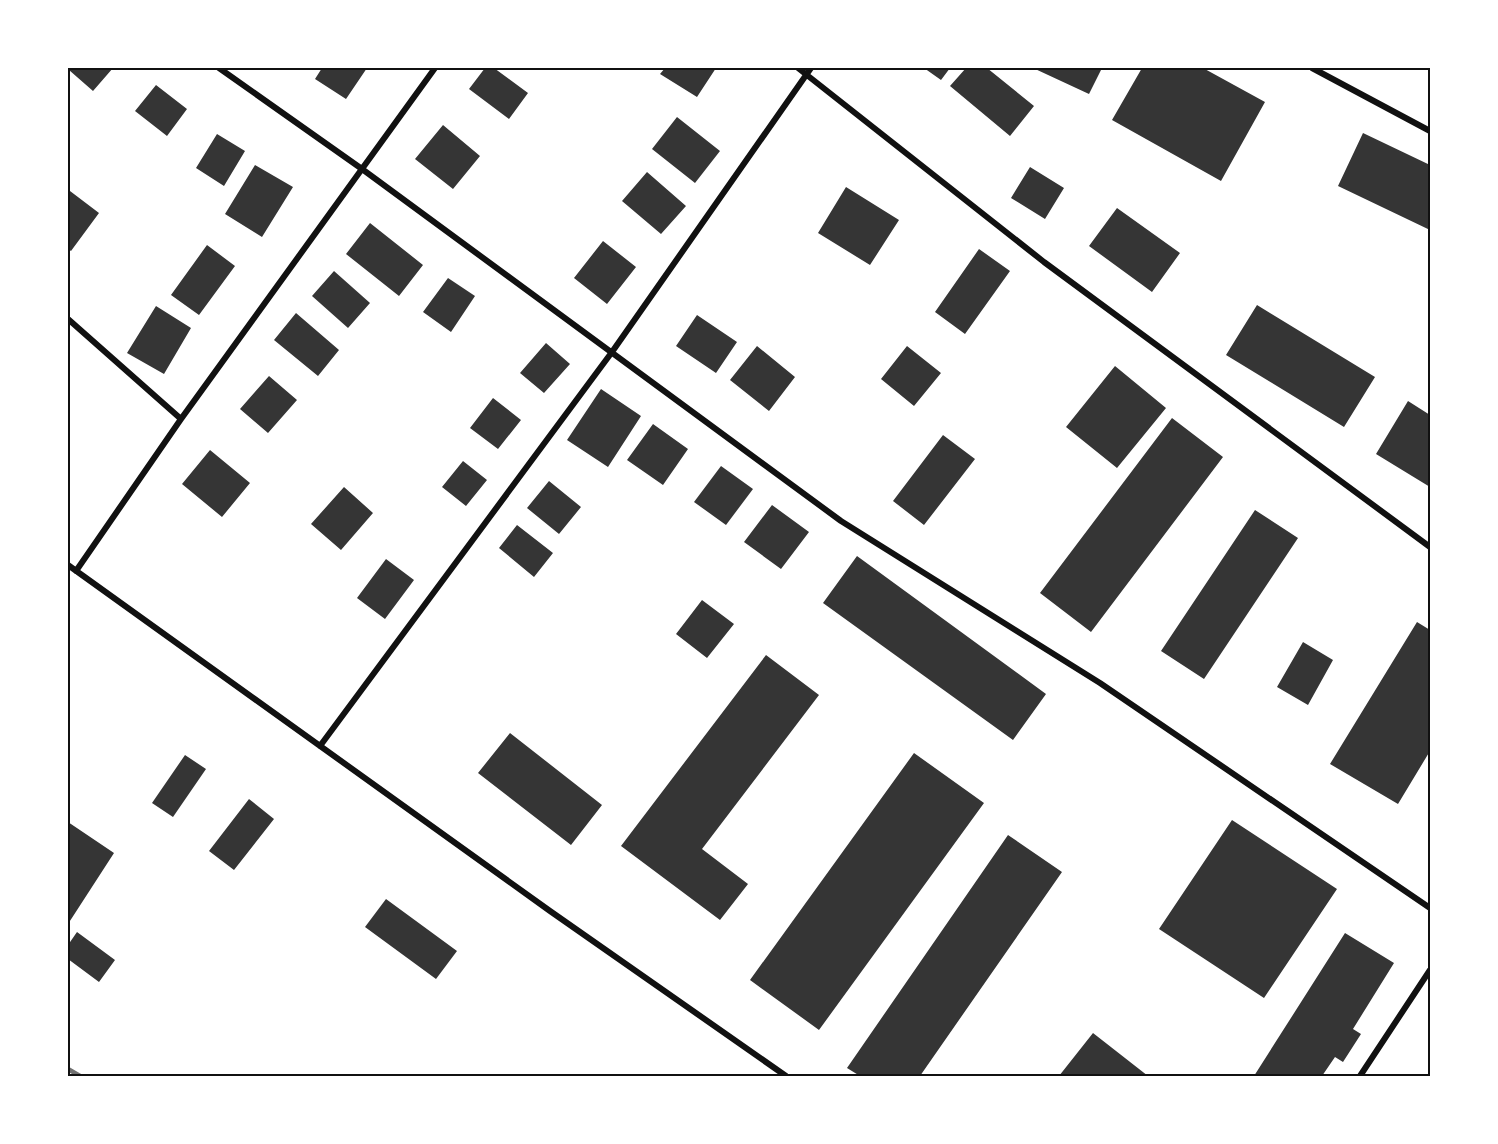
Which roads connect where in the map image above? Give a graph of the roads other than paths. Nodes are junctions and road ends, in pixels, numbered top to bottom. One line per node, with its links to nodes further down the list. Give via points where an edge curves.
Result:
1 (219, 68): 8 (street)
2 (435, 68): 8 (street)
3 (798, 68): 6 (street)
4 (811, 68): 6 (street)
5 (1312, 68): 7 (street)
6 (807, 74): 10 (street); 12 (street, via 1044,262)
7 (1431, 131)
8 (362, 169): 10 (street); 11 (street)
9 (68, 319): 11 (street)
10 (612, 352): 15 (street); 16 (street, via 841,521 1100,683)
11 (181, 419): 14 (street)
12 (1431, 547)
13 (68, 565): 14 (street)
14 (76, 571): 15 (street)
15 (320, 746): 18 (street)
16 (1431, 908)
17 (1431, 969): 19 (street)
18 (786, 1077)
19 (1360, 1077)

